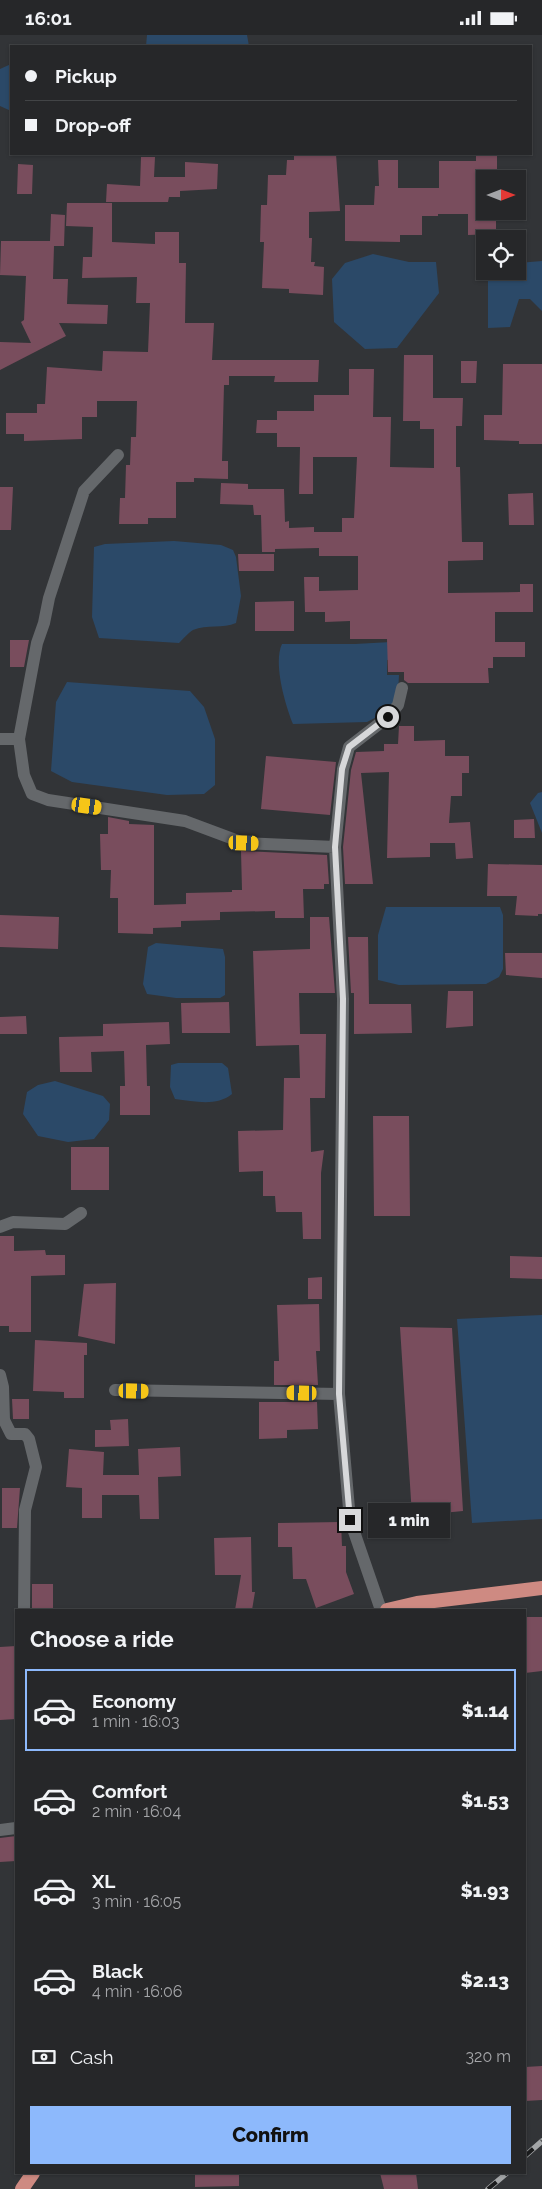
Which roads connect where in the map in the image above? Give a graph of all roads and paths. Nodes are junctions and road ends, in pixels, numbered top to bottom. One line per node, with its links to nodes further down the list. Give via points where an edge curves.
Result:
1 (118, 455): 4 (street, via 84,491 37,643)
2 (402, 689): 5 (street, via 398,705 388,717 349,747 342,769)
3 (0, 739): 4 (street)
4 (19, 739): 5 (street, via 24,775 32,794 48,800 185,821 244,843)
5 (335, 847): 10 (street, via 343,999)
6 (81, 1213): 7 (street, via 65,1224 13,1222)
7 (0, 1227)
8 (0, 1375): 12 (street, via 4,1420 11,1434 25,1434 29,1439 36,1467 25,1510)
9 (115, 1390): 10 (street)
10 (339, 1394): 13 (street, via 350,1520)
11 (542, 1588): 14 (highway)
12 (24, 1609)
13 (381, 1609)
14 (391, 1609)
15 (15, 1828): 16 (street)
16 (0, 1830)
17 (32, 2174): 18 (highway)
18 (22, 2189)

